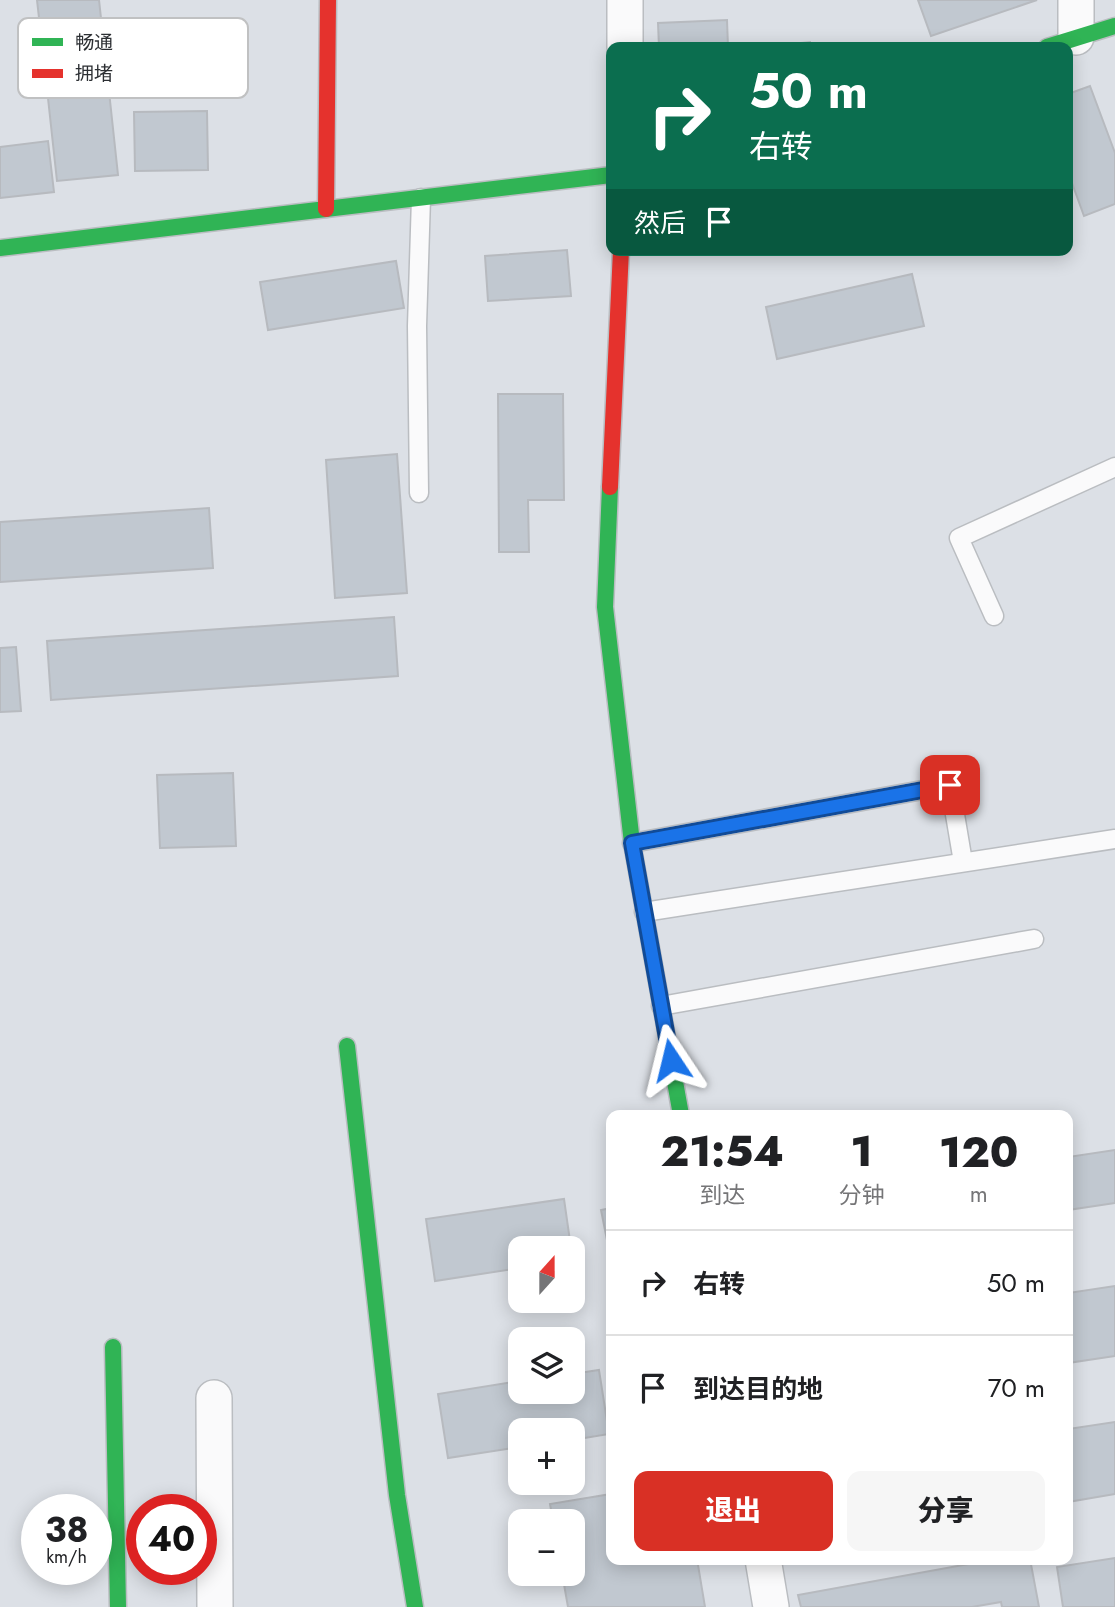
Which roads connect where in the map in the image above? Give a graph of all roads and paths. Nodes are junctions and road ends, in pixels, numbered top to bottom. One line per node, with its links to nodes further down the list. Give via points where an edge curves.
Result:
1 (328, 0): 9 (street)
2 (625, 0): 5 (street)
3 (1076, 0): 6 (street)
4 (1115, 26): 6 (street)
5 (625, 42)
6 (1061, 42)
7 (606, 176): 8 (street)
8 (421, 198): 9 (street); 13 (lane)
9 (326, 209): 10 (street)
10 (0, 248)
11 (621, 256): 16 (street, via 605,607)
12 (1115, 467): 14 (lane, via 959,538)
13 (419, 493)
14 (994, 616)
15 (1115, 839): 17 (lane)
16 (632, 843): 17 (lane, via 950,785); 18 (street)
17 (963, 862): 18 (lane)
18 (644, 912): 20 (street)
19 (1034, 939): 20 (lane)
20 (662, 1006): 22 (street)
21 (347, 1046): 28 (street, via 397,1495)
22 (680, 1110)
23 (113, 1347): 26 (street)
24 (214, 1398): 27 (street)
25 (764, 1565): 29 (street)
26 (118, 1607)
27 (215, 1607)
28 (415, 1607)
29 (771, 1607)

